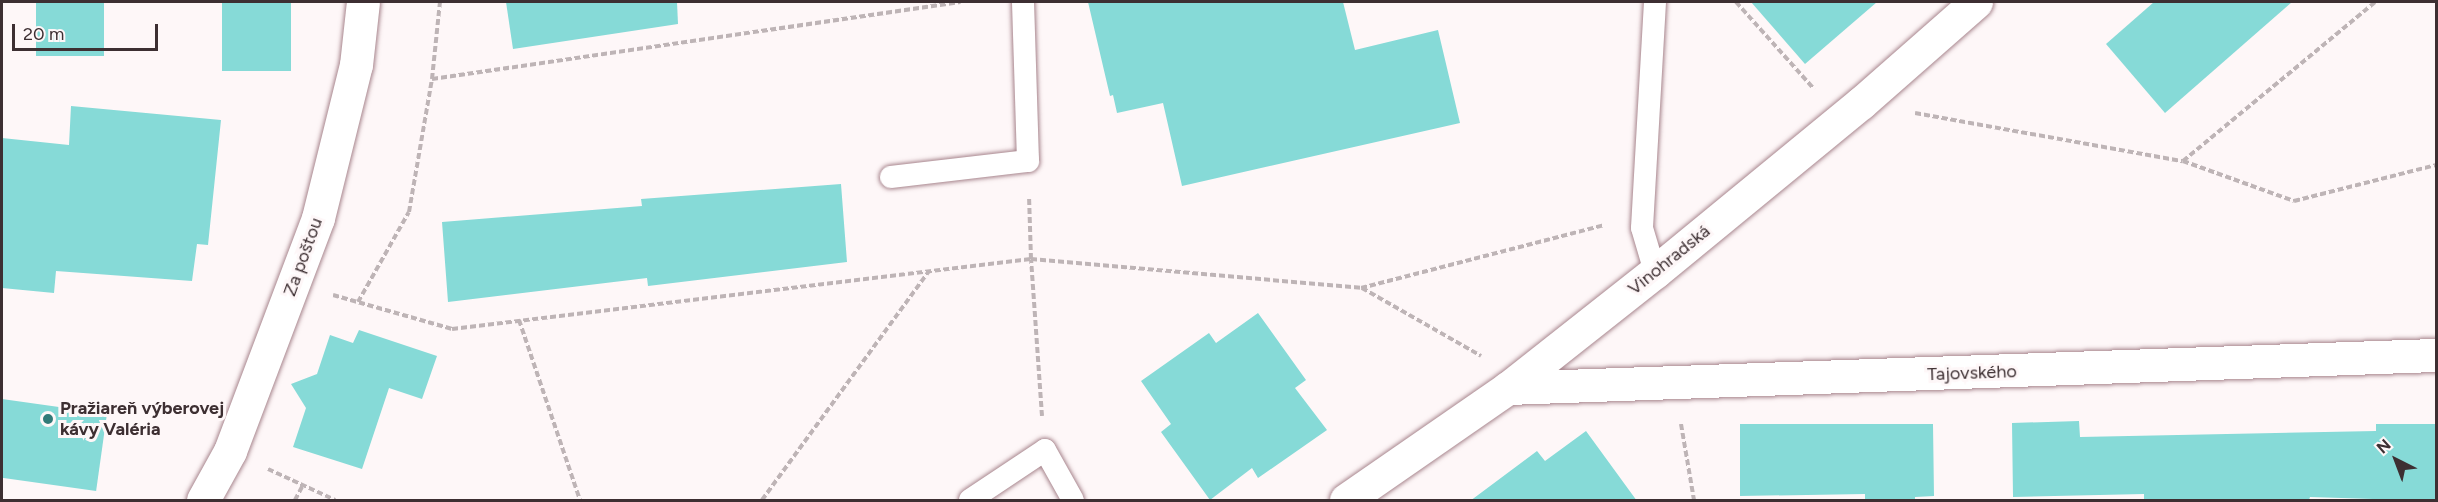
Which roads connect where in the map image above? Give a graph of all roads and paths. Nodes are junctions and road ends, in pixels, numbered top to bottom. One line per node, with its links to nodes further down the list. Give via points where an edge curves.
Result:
1 (363, 2): 31 (street, Za poštou, via 356,65 318,218 230,451)
2 (440, 2): 9 (path)
3 (960, 2): 9 (path)
4 (1023, 2): 12 (lane)
5 (1655, 2): 16 (lane)
6 (1736, 2): 10 (path)
7 (1976, 2): 19 (street, Vinohradská, via 1861,103)
8 (2375, 2): 13 (path)
9 (432, 79): 22 (path, via 409,212)
10 (1820, 96)
11 (1912, 112): 13 (path)
12 (1028, 161): 15 (lane); 17 (path)
13 (2183, 161): 14 (path, via 2294,201)
14 (2436, 165)
15 (891, 177)
16 (1642, 216): 19 (lane, via 1641,228); 20 (path)
17 (1031, 259): 18 (path); 20 (path); 28 (path)
18 (930, 270): 23 (path); 35 (path)
19 (1655, 272): 27 (street, Vinohradská)
20 (1361, 288): 25 (path)
21 (329, 294): 22 (path)
22 (358, 302): 23 (path, via 452,329)
23 (519, 320): 34 (path)
24 (2436, 356): 26 (street, Tajovského)
25 (1488, 361)
26 (1674, 384): 27 (street, Tajovského); 39 (path)
27 (1508, 388): 38 (street, Vinohradská)
28 (1045, 450): 36 (lane); 37 (lane)
29 (266, 468): 30 (path)
30 (303, 485): 32 (path); 33 (path)
31 (203, 501)
32 (295, 501)
33 (335, 501)
34 (580, 501)
35 (762, 501)
36 (970, 501)
37 (1073, 501)
38 (1346, 501)
39 (1694, 501)

